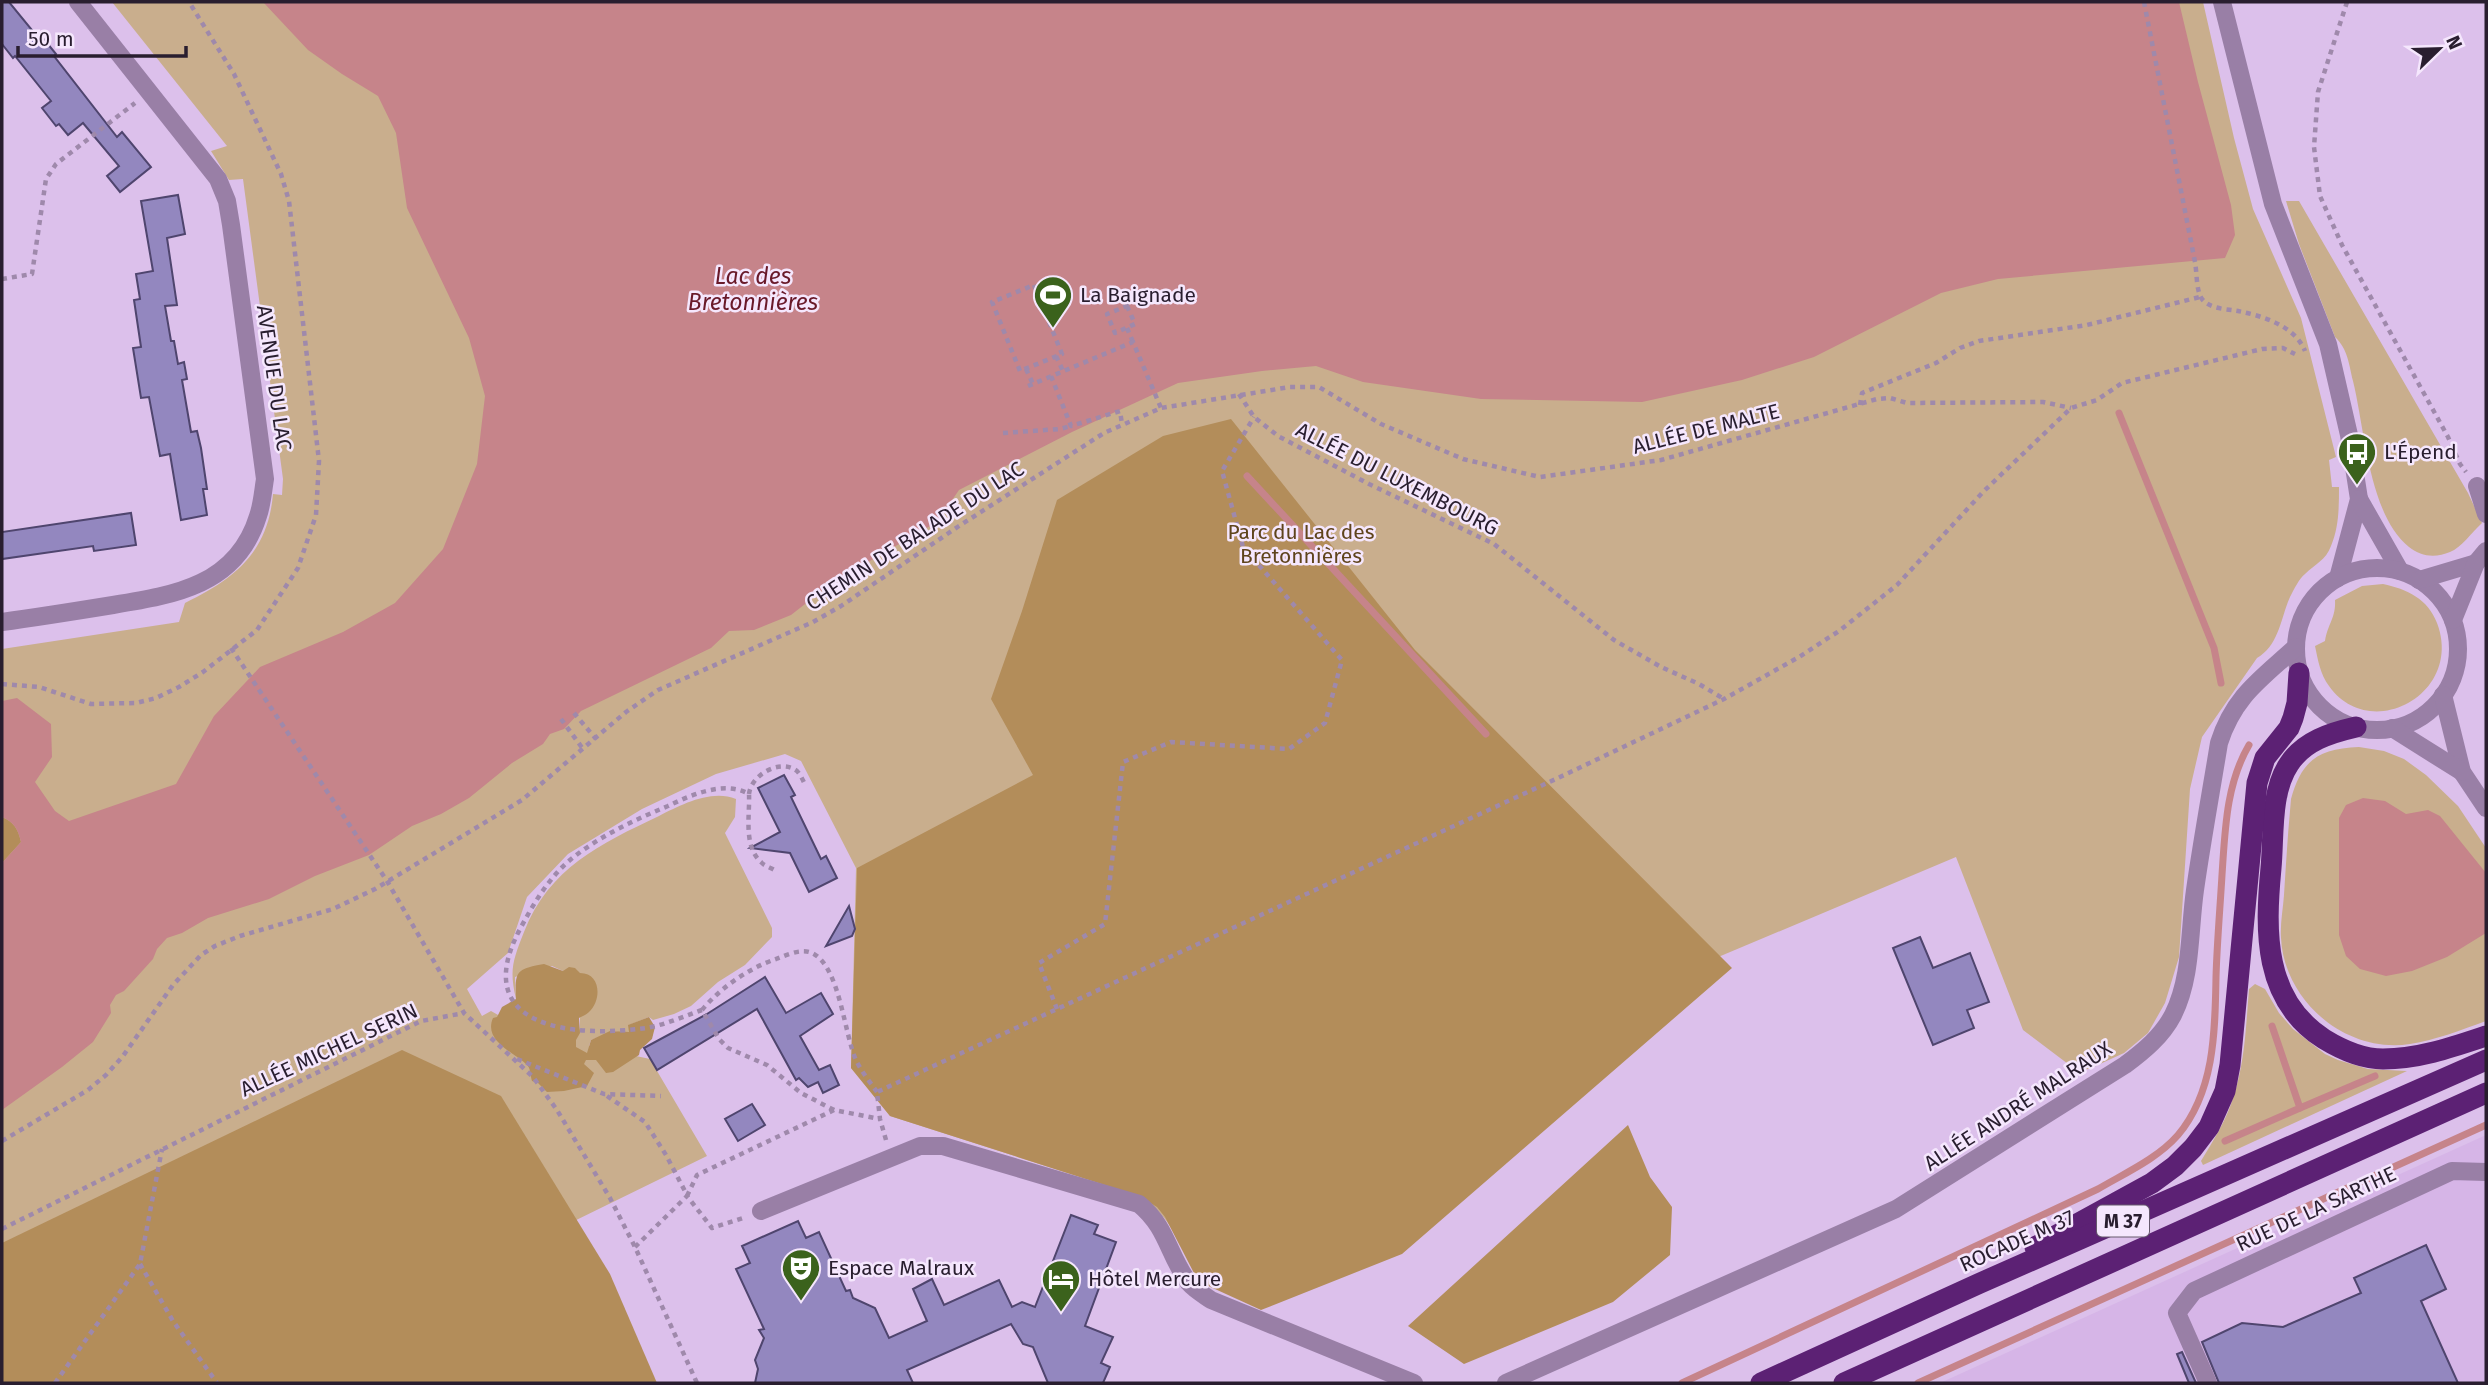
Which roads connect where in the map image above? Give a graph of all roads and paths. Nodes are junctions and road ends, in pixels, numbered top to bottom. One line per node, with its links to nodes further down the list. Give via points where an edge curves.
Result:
1 (78, 2): 5 (street, AVENUE DU LAC)
2 (2144, 2): 7 (path)
3 (2222, 2): 25 (street, via 2273,204 2328,344)
4 (2347, 2): 24 (path, via 2318,92 2314,147 2320,196 2460,464)
5 (150, 91): 6 (path, via 56,164 46,178 32,274); 32 (street, AVENUE DU LAC, via 218,178 226,201 265,479 259,516 233,560 191,589)
6 (2, 279)
7 (2200, 297): 10 (path, via 2209,305 2249,313 2293,332); 17 (path, via 2087,325 1979,341 1862,393)
8 (1127, 328): 8 (path, via 1135,324 1127,306 1107,314 1115,332); 9 (path)
9 (1133, 342): 14 (path); 18 (path)
10 (2305, 351)
11 (2295, 354): 19 (path, via 2283,348 2262,349 2122,383 2097,400)
12 (1056, 356): 13 (path); 13 (path, via 1062,354 1034,285 992,302 1020,371); 14 (path)
13 (1026, 369): 15 (path, via 1031,385)
14 (1063, 372): 15 (path)
15 (1051, 376): 22 (path)
16 (1239, 394): 17 (path, ALLÉE DE MALTE, via 1319,387 1381,424 1463,459 1540,477 1661,460); 18 (path, CHEMIN DE BALADE DU LAC); 20 (path, ALLÉE DU LUXEMBOURG)
17 (1860, 405): 19 (path, ALLÉE DE MALTE, via 1890,398 1907,403 2043,402)
18 (1161, 408): 21 (path, CHEMIN DE BALADE DU LAC)
19 (2071, 408): 37 (path, via 1984,491 1897,585 1839,631)
20 (1254, 417): 37 (path, ALLÉE DU LUXEMBOURG, via 1320,459 1494,544 1614,640); 50 (path, via 1222,471 1243,547 1342,660 1325,723 1289,749 1171,742 1123,762 1105,924 1039,963)
21 (1122, 424): 22 (path, via 1120,411); 42 (path, CHEMIN DE BALADE DU LAC, via 841,606 658,691)
22 (1071, 426): 23 (path)
23 (1003, 433)
24 (2477, 486): 26 (street)
25 (2358, 499): 28 (street); 29 (street)
26 (2486, 514)
27 (2481, 557): 30 (street); 31 (street)
28 (2400, 571): 29 (street, via 2367,568); 30 (street)
29 (2338, 578): 33 (street, via 2309,603 2299,624)
30 (2420, 580): 31 (street, via 2440,598)
31 (2453, 621): 36 (street, via 2458,646 2455,672)
32 (2, 622)
33 (2296, 647): 35 (street); 76 (street, ALLÉE ANDRÉ MALRAUX, via 2246,692 2225,723 2194,892 2186,978 2172,1018 2144,1051 1896,1209)
34 (231, 648): 49 (path)
35 (2300, 673): 40 (street, via 2312,697 2332,716); 71 (highway, M 37, via 2289,728 2265,758 2258,783 2232,1054 2225,1091 2209,1128 2175,1166 2152,1183 2061,1231)
36 (2443, 695): 41 (street, via 2420,716); 44 (street)
37 (1724, 699): 50 (path)
38 (574, 713): 42 (path)
39 (561, 719): 43 (path)
40 (2356, 727): 41 (street); 53 (highway, via 2307,745 2289,763 2280,783 2267,911 2269,951 2279,988 2301,1020 2318,1035 2363,1057 2437,1052)
41 (2392, 729): 44 (street)
42 (596, 739): 43 (path, CHEMIN DE BALADE DU LAC)
43 (583, 750): 49 (path, CHEMIN DE BALADE DU LAC, via 522,800)
44 (2462, 772): 47 (street)
45 (806, 786): 46 (path, via 799,772 788,766 758,776)
46 (749, 794): 48 (path, via 753,849 760,862); 51 (path, via 730,788 684,799 584,849 535,901 508,961 511,999 522,1014 538,1023 597,1030 644,1028)
47 (2486, 808)
48 (776, 871)
49 (387, 881): 52 (path); 62 (path, CHEMIN DE BALADE DU LAC, via 333,909 240,936 201,955 106,1075)
50 (1058, 1009): 56 (path)
51 (702, 1010): 56 (path, via 759,964 799,951 813,953 836,988 857,1062); 60 (path, via 728,1048 766,1065 801,1093)
52 (464, 1013): 54 (path); 63 (path, ALLÉE MICHEL SERIN, via 421,1021)
53 (2486, 1037)
54 (513, 1057): 58 (path); 69 (path, via 557,1110)
55 (2486, 1060): 71 (highway, ROCADE M 37 / M 37)
56 (877, 1092): 61 (path)
57 (2486, 1093): 78 (highway, M 37)
58 (604, 1094): 59 (path); 66 (path, via 645,1122)
59 (661, 1096)
60 (834, 1111): 61 (path); 66 (path, via 697,1175)
61 (880, 1119): 64 (path)
62 (2, 1141)
63 (162, 1148): 68 (path, ALLÉE MICHEL SERIN); 70 (path)
64 (892, 1158): 67 (street); 75 (street, via 920,1146 943,1146 1139,1204 1155,1216 1191,1286 1212,1300)
65 (2486, 1172): 79 (street, RUE DE LA SARTHE, via 2452,1171 2194,1291 2177,1313)
66 (687, 1196): 67 (path, via 712,1228); 69 (path)
67 (761, 1211)
68 (2, 1228)
69 (635, 1247): 74 (path)
70 (139, 1264): 72 (path); 73 (path)
71 (1978, 1284): 77 (highway, ROCADE M 37 / M 37)
72 (55, 1383)
73 (217, 1383)
74 (697, 1383)
75 (1414, 1383)
76 (1506, 1383)
77 (1761, 1383)
78 (1844, 1383)
79 (2208, 1383)

